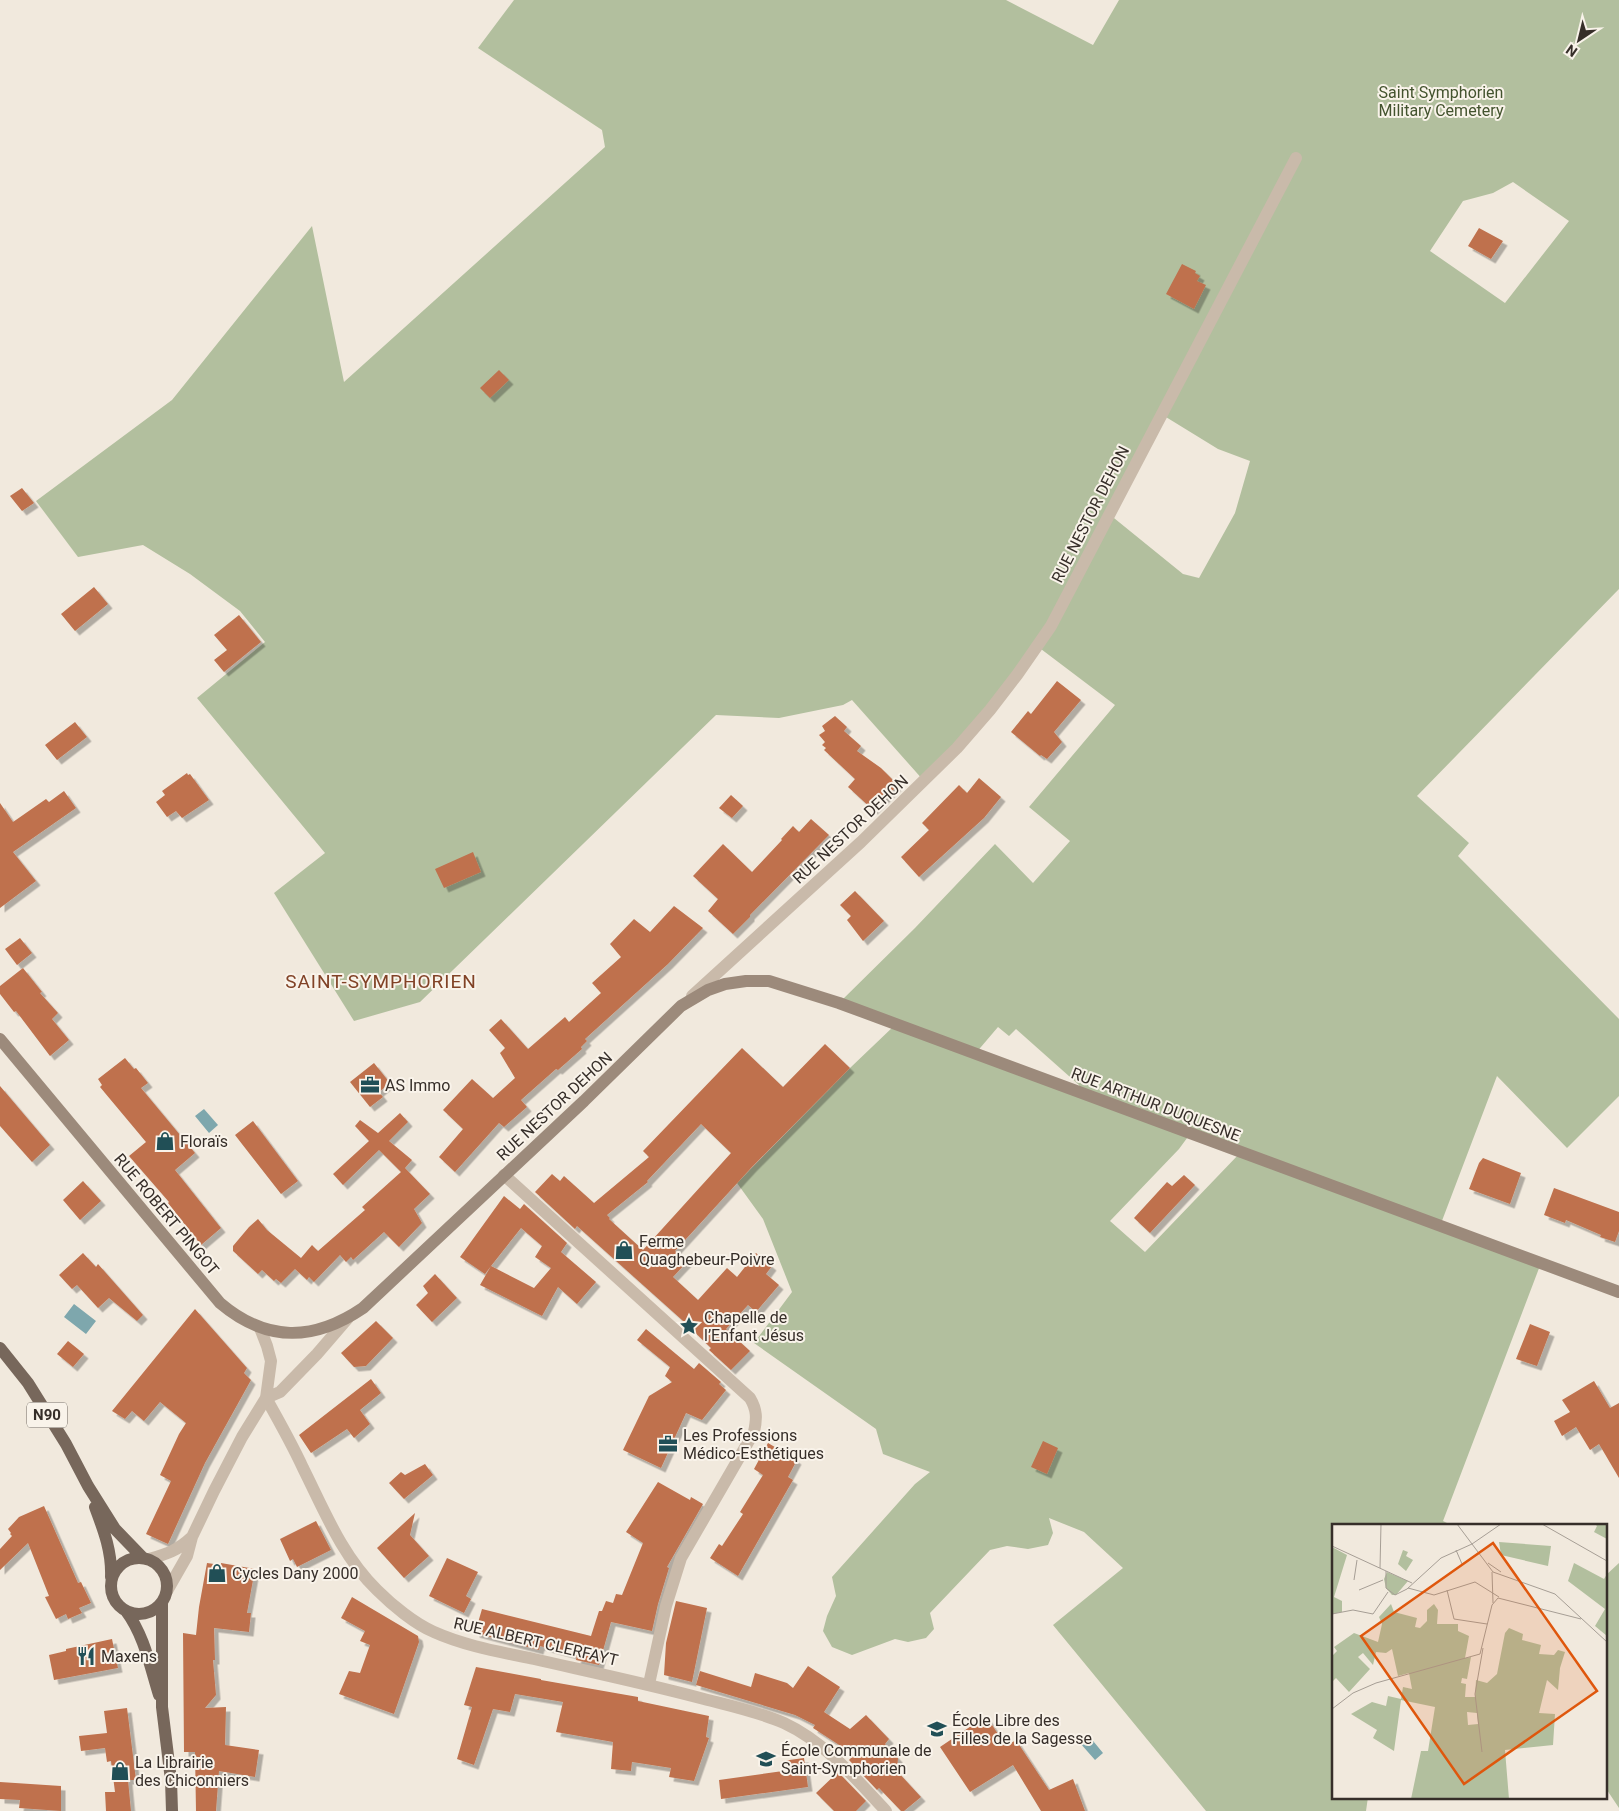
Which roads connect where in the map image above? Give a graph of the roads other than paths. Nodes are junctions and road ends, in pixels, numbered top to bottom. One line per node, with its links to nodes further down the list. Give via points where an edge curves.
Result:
1 (1296, 158): 2 (street, RUE NESTOR DEHON, via 1051,626 1017,675 990,710 924,781)
2 (681, 1006): 4 (main road, RUE NESTOR DEHON); 5 (main road, RUE ARTHUR DUQUESNE, via 725,984 768,981 794,988)
3 (0, 1039): 7 (main road, RUE ROBERT PINGOT, via 220,1302 239,1318)
4 (504, 1175): 6 (main road, RUE NESTOR DEHON, via 370,1303); 16 (street, via 750,1398 756,1408 754,1432 681,1558 666,1606)
5 (1619, 1292)
6 (348, 1318): 7 (main road, RUE ROBERT PINGOT, via 307,1333 283,1333); 9 (street, RUE NESTOR DEHON, via 280,1392)
7 (260, 1328): 9 (street, RUE NESTOR DEHON, via 271,1361)
8 (0, 1348): 10 (main road, N90, via 28,1383)
9 (266, 1398): 11 (street, RUE NESTOR DEHON, via 242,1438); 16 (street, RUE ALBERT CLERFAYT, via 336,1535 364,1577 401,1611 432,1632 452,1639)
10 (88, 1486): 12 (main road, N90, via 116,1530); 13 (main road, N90, via 112,1561)
11 (192, 1538): 12 (street, RUE NESTOR DEHON, via 174,1551); 14 (street, RUE NESTOR DEHON, via 187,1556)
12 (146, 1559): 13 (main road, via 132,1559 122,1564 114,1572); 14 (main road, via 164,1572 167,1581)
13 (111, 1583): 15 (main road, via 114,1599)
14 (165, 1597): 15 (main road, via 157,1608 147,1613); 17 (main road)
15 (126, 1611): 17 (main road, via 141,1637)
16 (649, 1684): 19 (street, RUE ALBERT CLERFAYT, via 784,1723 825,1749)
17 (162, 1707): 18 (main road)
18 (172, 1811)
19 (886, 1811)

